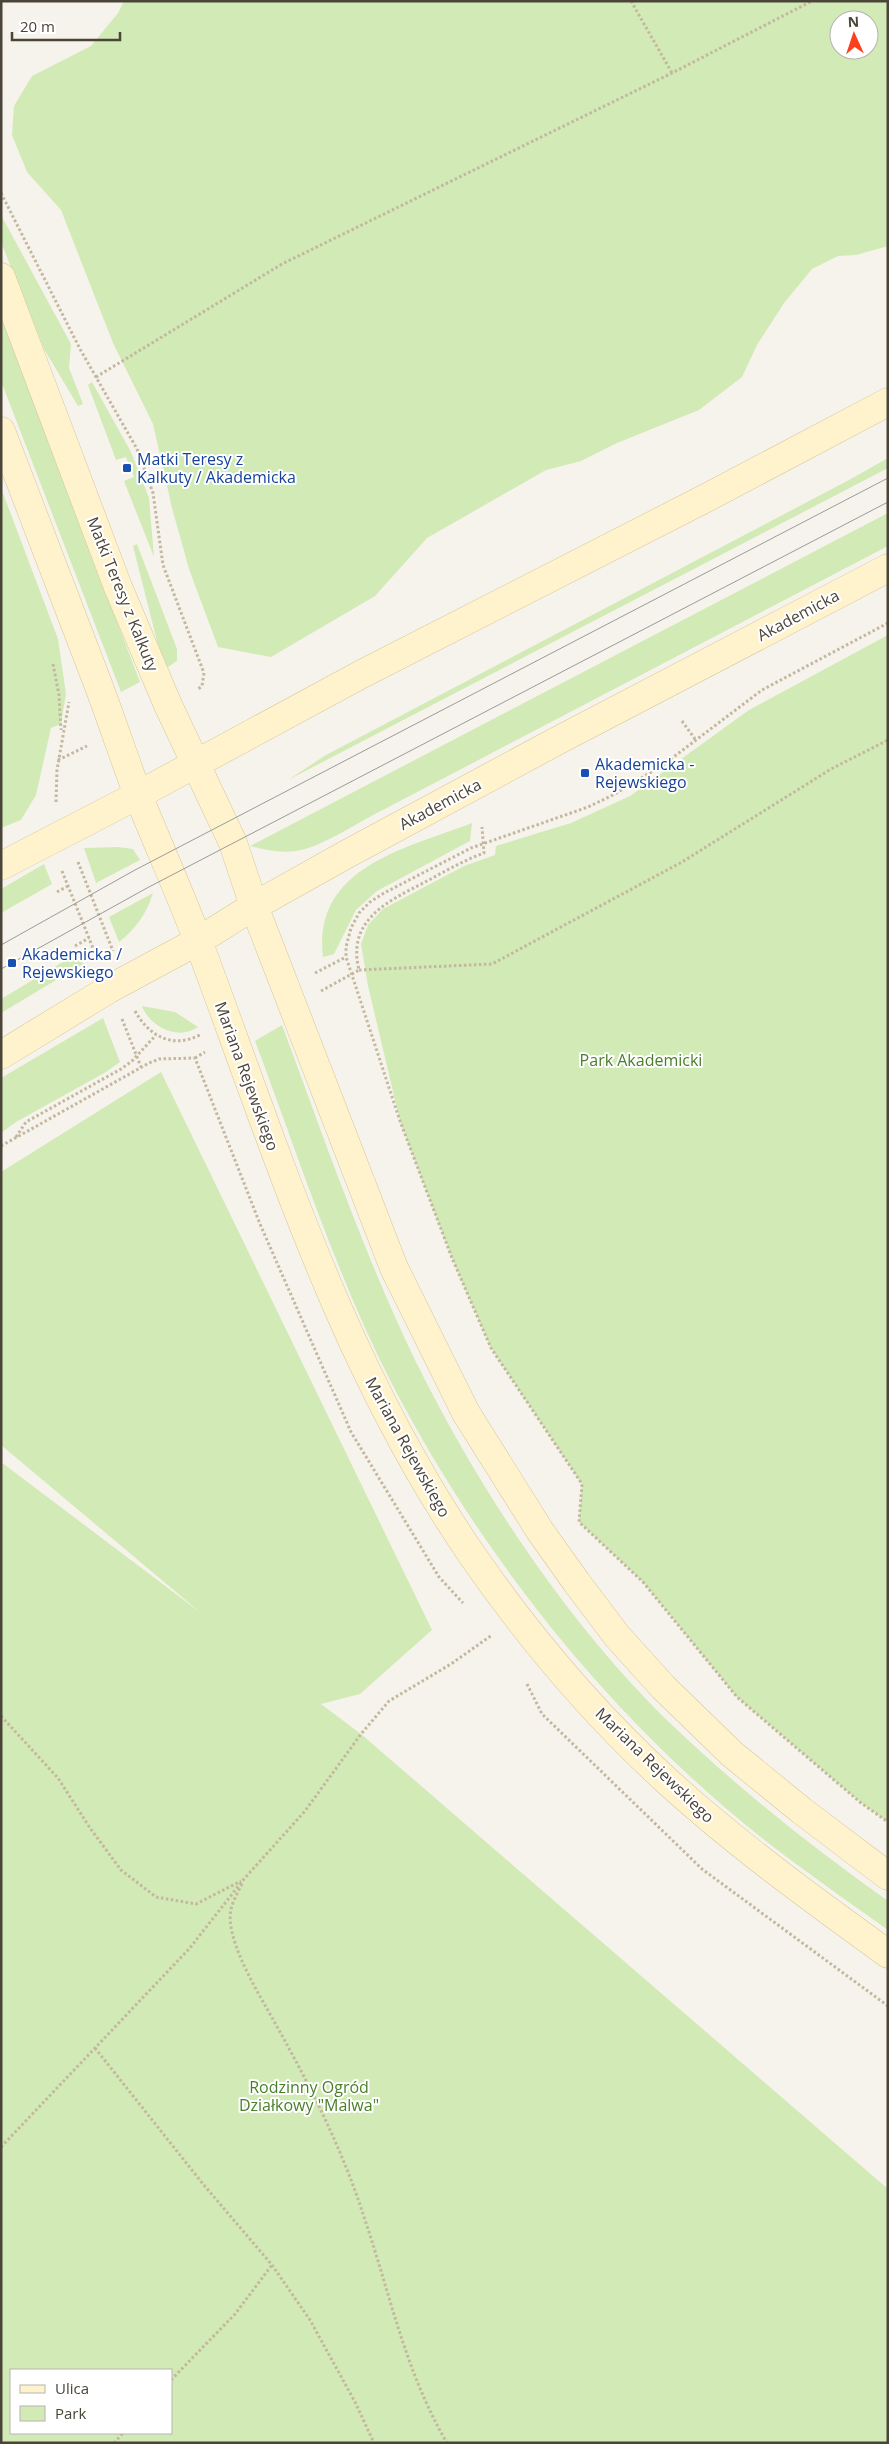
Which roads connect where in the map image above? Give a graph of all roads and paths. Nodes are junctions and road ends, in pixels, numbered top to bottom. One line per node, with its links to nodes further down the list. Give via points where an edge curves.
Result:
1 (632, 1): 3 (path)
2 (812, 1): 3 (path)
3 (672, 73): 6 (path, via 282,264)
4 (1, 193): 6 (path)
5 (1, 277): 16 (street, Matki Teresy z Kalkuty, via 102,547)
6 (96, 377): 11 (path, via 137,449 153,493 163,565 204,673 202,686)
7 (888, 402): 16 (street, via 360,675)
8 (1, 431): 17 (street)
9 (888, 568): 24 (street, Akademicka, via 556,742)
10 (888, 623): 13 (path, via 786,676)
11 (192, 693)
12 (682, 721): 13 (path)
13 (695, 739): 20 (path, via 663,765 613,795)
14 (888, 740): 28 (path, via 831,769 682,862 492,964)
15 (90, 744): 19 (path, via 58,760 56,801)
16 (195, 765): 17 (street); 24 (street, Matki Teresy z Kalkuty, via 233,843)
17 (138, 796): 19 (street); 26 (street, Mariana Rejewskiego)
18 (482, 827): 20 (path)
19 (66, 830): 21 (street); 30 (path)
20 (483, 844): 28 (path, via 484,853 379,908 367,920 356,947); 29 (path, via 370,902 355,920 346,947)
21 (1, 866)
22 (68, 886): 23 (path)
23 (56, 892)
24 (254, 906): 26 (street, Akademicka); 31 (street)
25 (89, 938): 27 (path)
26 (198, 941): 30 (street, Akademicka); 32 (street, Mariana Rejewskiego)
27 (75, 946)
28 (360, 970): 29 (path)
29 (351, 974): 31 (path); 38 (path, via 400,1121 452,1258 491,1348 582,1484 579,1522 643,1582 737,1697 861,1803)
30 (124, 982): 33 (street, Akademicka); 35 (path, via 142,1024 156,1036 132,1061 26,1122 15,1138)
31 (294, 1005): 39 (street, via 394,1268 466,1413 540,1530 617,1636 687,1711 732,1754 795,1806)
32 (233, 1038): 34 (path); 36 (street, Mariana Rejewskiego, via 320,1269 360,1360 389,1419 438,1503)
33 (1, 1055)
34 (195, 1058)
35 (1, 1146)
36 (516, 1615): 40 (path, via 451,1664 389,1701 305,1811); 41 (street, Mariana Rejewskiego, via 597,1711 665,1779 732,1837)
37 (1, 1716): 40 (path, via 58,1778 121,1870 156,1897 196,1904)
38 (888, 1822)
39 (888, 1876)
40 (244, 1879): 42 (path, via 189,1949); 47 (path, via 231,1910 233,1934 244,1966 296,2060 344,2159 366,2220 402,2345 431,2415)
41 (888, 1954)
42 (95, 2048): 43 (path); 44 (path, via 202,2184)
43 (1, 2147)
44 (272, 2265): 45 (path, via 235,2314); 46 (path, via 310,2320)
45 (172, 2379)
46 (374, 2443)
47 (448, 2443)

